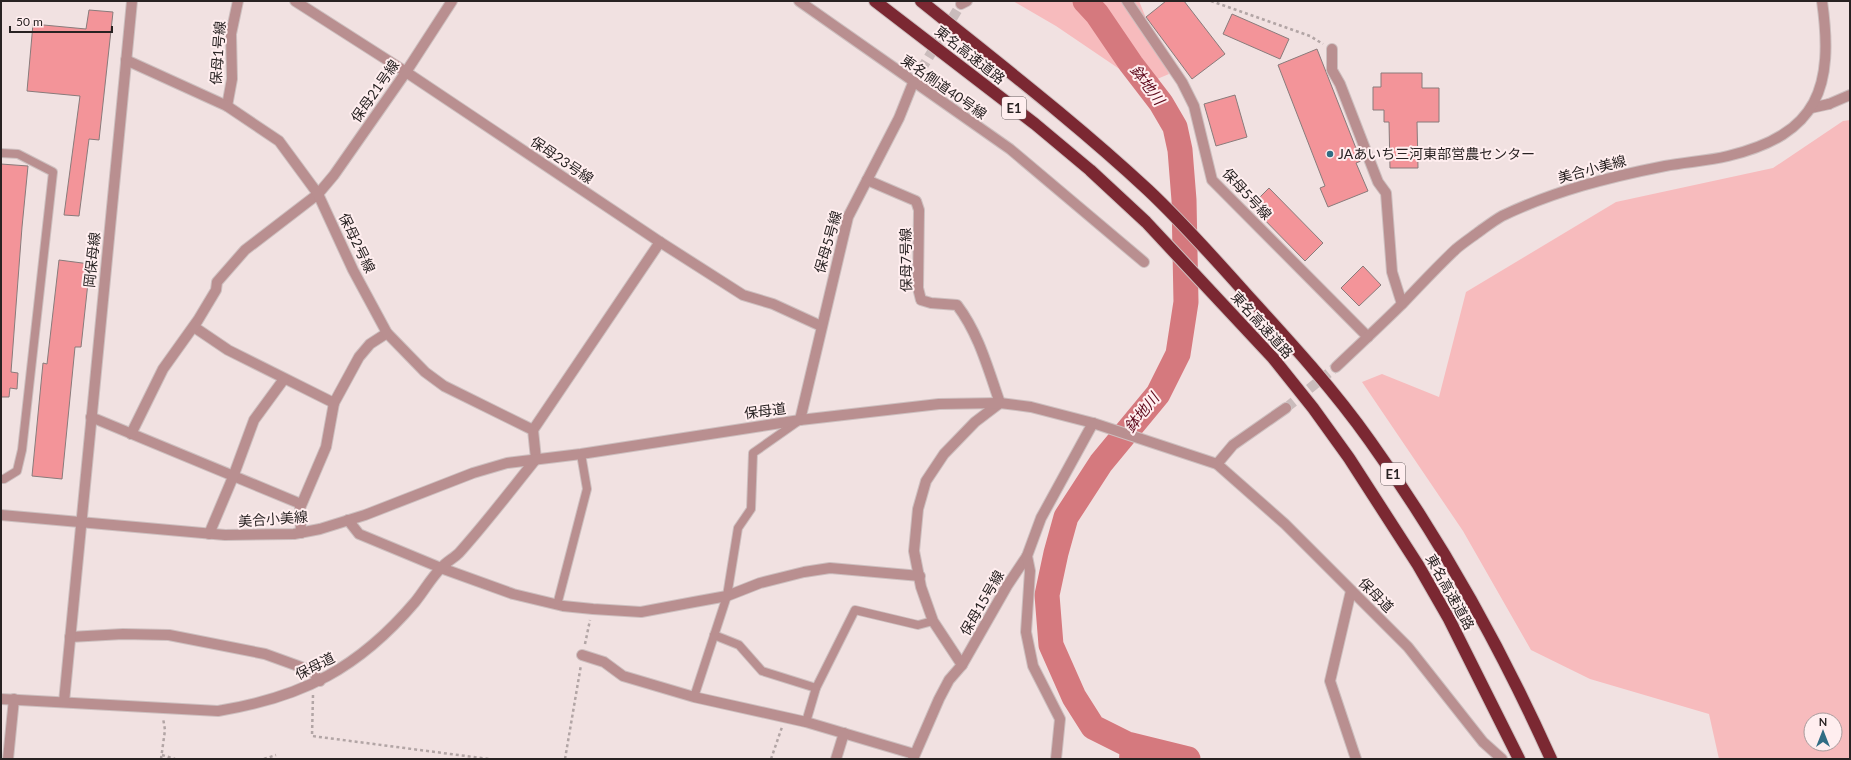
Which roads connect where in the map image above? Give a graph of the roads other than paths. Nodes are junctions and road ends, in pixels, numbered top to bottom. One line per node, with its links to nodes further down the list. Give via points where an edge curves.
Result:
1 (132, 1): 11 (street, 岡保母線)
2 (238, 1): 15 (street, 保母1号線, via 231,34 232,79)
3 (295, 1): 12 (street, 保母23号線)
4 (452, 1): 12 (street, 保母21号線)
5 (799, 1): 13 (street, 東名側道40号線)
6 (875, 1): 73 (highway, 東名高速道路 / E1, via 1035,124 1090,170 1146,222 1273,358 1349,458 1418,565 1449,619)
7 (921, 1): 74 (highway, 東名高速道路 / E1, via 1066,118 1148,191 1207,250 1333,393 1399,482 1433,534 1480,617)
8 (1127, 1): 26 (street, 保母5号線, via 1182,82 1194,106 1212,180)
9 (1822, 1): 16 (street, 美合小美線, via 1826,58 1821,87)
10 (1332, 49): 22 (street, via 1332,70 1340,84 1378,182 1386,193 1392,272)
11 (126, 60): 15 (street, 保母2号線); 32 (street, 岡保母線)
12 (406, 72): 19 (street, 保母21号線); 20 (street, 保母23号線)
13 (913, 83): 18 (street, 保母5号線, via 899,118); 21 (street, 東名側道40号線, via 1010,149)
14 (1850, 96): 16 (street)
15 (227, 106): 19 (street, 保母2号線, via 279,141)
16 (1811, 108): 22 (street, 美合小美線, via 1795,127 1758,147 1728,157 1666,166 1611,178 1546,196 1500,217 1457,248)
17 (1, 153): 41 (lane, via 18,154 53,172 22,450 17,471)
18 (867, 180): 24 (street, 保母5号線, via 848,217); 30 (street, 保母7号線, via 916,201 919,210 918,288 921,300 957,305 970,321)
19 (318, 194): 23 (street, 保母21号線, via 245,250 217,282 216,290); 25 (street, 保母2号線, via 353,270)
20 (660, 242): 24 (street, 保母23号線, via 743,295 773,304); 35 (street)
21 (1144, 262)
22 (1402, 304): 26 (street, 美合小美線)
23 (194, 326): 28 (street, via 228,350); 36 (street, 保母21号線, via 163,369)
24 (821, 326): 33 (street, 保母5号線)
25 (387, 333): 29 (street, via 370,344 359,356); 35 (street, 保母2号線, via 424,372 444,386)
26 (1368, 337): 27 (street, 美合小美線)
27 (1336, 367)
28 (284, 379): 29 (street); 40 (street, via 254,420)
29 (334, 403): 42 (street, via 326,447)
30 (1000, 403): 33 (street, 保母道, via 939,404); 34 (street, 保母道, via 1031,407); 50 (street, via 975,422 944,454 926,481 918,509 914,551)
31 (1286, 408): 39 (street, via 1233,445)
32 (91, 417): 36 (street); 45 (street, 岡保母線)
33 (800, 420): 37 (street, 保母道); 52 (lane, via 753,453 751,509 738,528)
34 (1093, 423): 39 (street, 保母道); 48 (street, via 1041,518)
35 (533, 430): 38 (street)
36 (131, 434): 40 (street)
37 (581, 454): 38 (street, 保母道); 53 (lane, via 587,489)
38 (536, 459): 44 (street, 美合小美線, via 507,463 473,473); 49 (street, 保母道, via 458,554)
39 (1217, 464): 51 (street, 保母道, via 1285,524)
40 (233, 477): 42 (street); 47 (street)
41 (1, 479)
42 (301, 504): 46 (street)
43 (1, 515): 45 (street, 美合小美線)
44 (348, 520): 46 (street, 美合小美線); 49 (street, via 359,534)
45 (80, 522): 47 (street, 美合小美線); 56 (street, 岡保母線)
46 (301, 533): 47 (street, 美合小美線, via 259,536)
47 (209, 534)
48 (1027, 556): 58 (street, 保母15号線); 70 (street, via 1030,571 1026,632 1032,666 1060,719)
49 (441, 568): 53 (street, via 513,594); 59 (street, 保母道, via 415,602 372,646 339,670)
50 (920, 576): 52 (street, via 830,568 760,583); 54 (street, via 921,587)
51 (1351, 591): 71 (street, via 1330,682); 72 (street, 保母道, via 1408,647 1483,742)
52 (727, 596): 53 (street, via 641,612); 55 (lane)
53 (557, 605)
54 (933, 621): 58 (street); 60 (lane, via 918,625 855,610)
55 (714, 635): 60 (lane, via 740,645 762,672); 61 (lane)
56 (70, 636): 59 (street, via 169,635 265,654 312,671); 64 (street, 岡保母線)
57 (582, 655): 61 (street, via 604,662 623,676)
58 (962, 665): 67 (street, 保母15号線, via 950,680)
59 (316, 682): 64 (street, 保母道, via 247,706 218,711)
60 (816, 688): 65 (lane)
61 (694, 697): 65 (street)
62 (1, 699): 63 (street)
63 (14, 699): 64 (street, 保母道); 68 (street)
64 (64, 702)
65 (806, 722): 66 (street)
66 (844, 733): 67 (street); 69 (street)
67 (913, 757)
68 (8, 759)
69 (836, 759)
70 (1056, 759)
71 (1356, 759)
72 (1502, 759)
73 (1519, 759)
74 (1551, 759)

